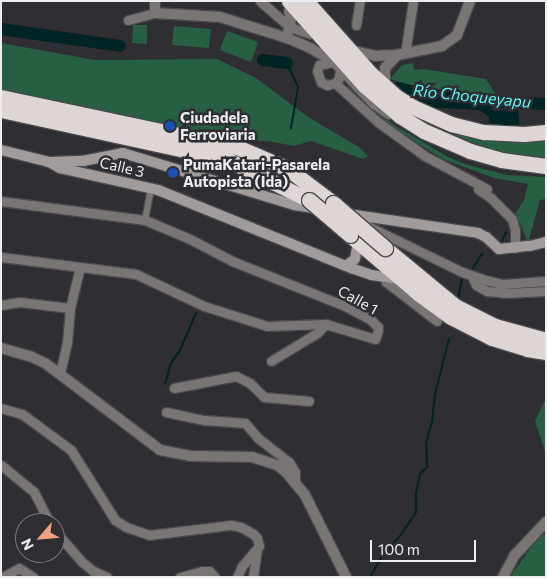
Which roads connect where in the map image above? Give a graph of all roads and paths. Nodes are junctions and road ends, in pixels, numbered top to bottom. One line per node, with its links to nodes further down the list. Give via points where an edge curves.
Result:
1 (155, 1): 9 (street)
2 (260, 1): 12 (street)
3 (281, 1): 8 (street)
4 (306, 1): 17 (highway)
5 (360, 1): 11 (street)
6 (413, 1): 16 (street)
7 (470, 1): 18 (street, via 463,23 451,40 430,50)
8 (289, 6): 12 (street); 13 (street); 27 (highway, via 364,85 400,116)
9 (155, 13): 10 (street); 14 (street, via 220,17)
10 (128, 20)
11 (356, 25)
12 (290, 26): 13 (street); 14 (street)
13 (310, 34): 19 (street)
14 (287, 38): 15 (street)
15 (310, 48): 19 (street); 20 (street)
16 (406, 48)
17 (349, 49): 18 (street, via 375,56); 23 (highway)
18 (397, 55): 23 (street, via 385,68)
19 (333, 62): 20 (street); 21 (street)
20 (320, 65): 22 (street, via 317,71 321,82 327,85)
21 (340, 70): 22 (street); 27 (street, via 382,110 404,125)
22 (335, 83): 31 (street, via 378,122)
23 (385, 86): 26 (highway, via 413,107 468,130 503,134)
24 (1, 97): 52 (highway, bridge, via 238,147 288,169 455,306 494,326)
25 (1, 110): 37 (highway, bridge, via 220,156 309,200)
26 (546, 132)
27 (433, 136): 30 (highway, via 470,152)
28 (1, 150): 29 (main road, Calle 3)
29 (49, 162): 32 (main road, Calle 3, via 60,168); 35 (main road, via 94,160 123,153 294,205)
30 (546, 166)
31 (451, 171): 33 (street); 39 (street, via 491,198 512,219)
32 (151, 188): 36 (street); 41 (main road, Calle 3)
33 (487, 189)
34 (1, 201): 36 (street, Calle 1)
35 (354, 216): 39 (main road, via 478,233 499,249); 43 (street, via 367,226)
36 (145, 220): 51 (street, Calle 1, via 232,261 345,306 371,320 378,330 375,339)
37 (354, 238): 41 (main road, via 358,250 355,259); 45 (highway)
38 (546, 242): 39 (main road)
39 (515, 248)
40 (1, 257): 42 (street, Calle 1)
41 (346, 266): 44 (main road, Calle 3, via 371,276)
42 (80, 267): 49 (street); 51 (street, Calle 1, via 136,274 204,306 256,324 274,327)
43 (472, 276): 46 (street, via 502,284); 47 (street, via 476,285 487,291)
44 (385, 277): 45 (main road, Calle 3); 50 (street, via 386,282)
45 (402, 279): 54 (highway, via 434,306 470,328 509,344)
46 (546, 281)
47 (546, 292)
48 (1, 305): 49 (street, via 20,302)
49 (70, 308): 56 (street)
50 (437, 321)
51 (326, 324): 55 (street)
52 (546, 340)
53 (1, 348): 56 (street, via 32,357)
54 (546, 352)
55 (271, 361)
56 (60, 373): 62 (street, via 160,450 190,456 238,456 265,460 285,471)
57 (174, 388): 58 (street, via 236,376 264,397)
58 (308, 401)
59 (1, 408): 66 (street, via 22,414 71,450 115,520 126,527 149,535 237,526 257,538)
60 (166, 412): 62 (street, via 245,423 258,438 289,462 295,472)
61 (1, 465): 63 (street, via 34,492)
62 (294, 482): 74 (street, via 316,514)
63 (45, 513)
64 (546, 522): 75 (street, via 514,556)
65 (65, 542): 70 (street, via 82,562)
66 (257, 550): 72 (street, via 242,566); 73 (street)
67 (213, 576): 71 (street, via 202,570)
68 (3, 577): 69 (street, via 18,568)
69 (33, 577)
70 (107, 577)
71 (180, 577)
72 (237, 577)
73 (253, 577)
74 (346, 577)
75 (503, 577)

